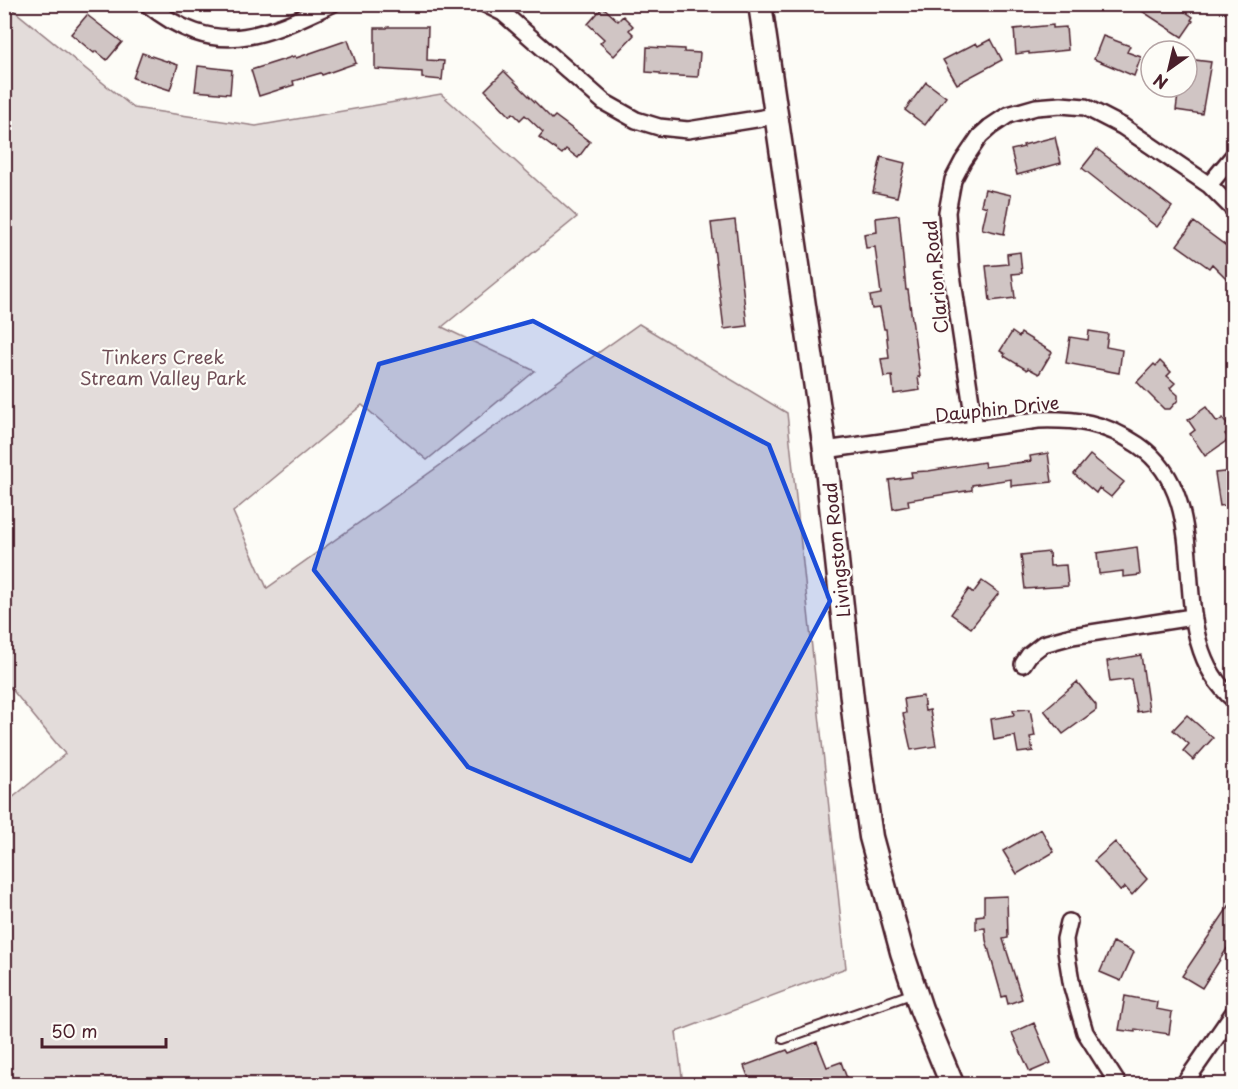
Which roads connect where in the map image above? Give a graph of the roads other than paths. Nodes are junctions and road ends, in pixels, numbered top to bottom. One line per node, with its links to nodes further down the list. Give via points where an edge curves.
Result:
1 (147, 4): 2 (street, via 174,25 194,33 232,39 277,30)
2 (332, 4)
3 (485, 4): 5 (street, via 503,13 604,102 636,120 688,130)
4 (760, 4): 5 (main road, Livingston Road)
5 (775, 116): 10 (main road, Livingston Road)
6 (1233, 154): 7 (street)
7 (1209, 185): 8 (street, Clarion Road); 9 (street, Clarion Road, via 1122,126 1085,107 1061,105 1020,111 980,136 953,180 947,212 951,268)
8 (1233, 210)
9 (975, 428): 10 (street, Dauphin Drive); 11 (street, Dauphin Drive, via 1038,420 1087,421 1124,436 1148,452 1176,490 1188,544)
10 (825, 450): 15 (main road, Livingston Road, via 871,837)
11 (1192, 617): 12 (street, via 1043,644); 13 (street, Dauphin Drive, via 1207,664)
12 (1023, 664)
13 (1233, 699)
14 (1069, 922): 19 (street, via 1066,951 1085,1032)
15 (916, 992): 17 (lane); 18 (main road, Livingston Road)
16 (1233, 1012): 20 (street)
17 (783, 1039)
18 (952, 1084)
19 (1118, 1084)
20 (1184, 1084)

